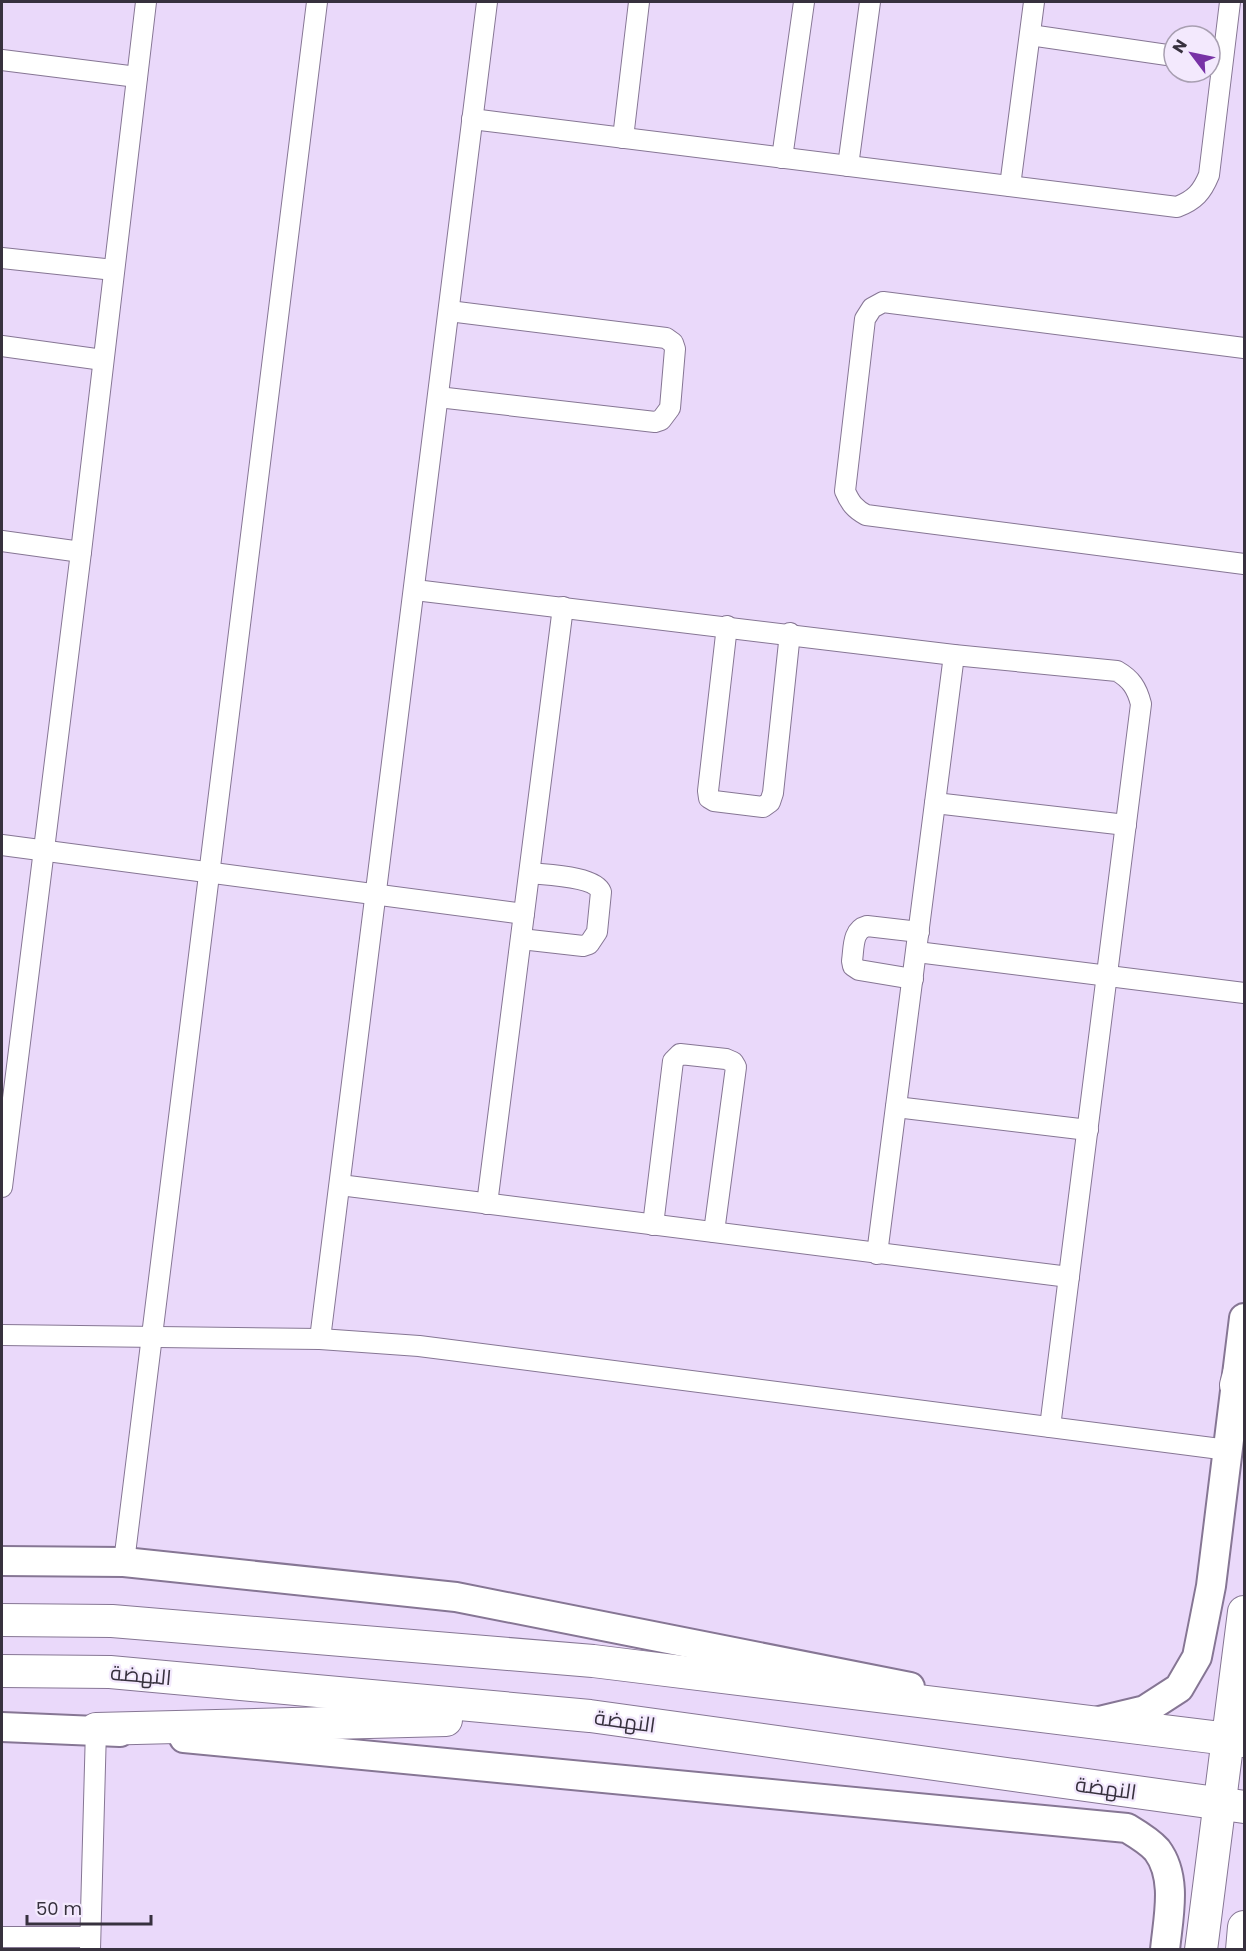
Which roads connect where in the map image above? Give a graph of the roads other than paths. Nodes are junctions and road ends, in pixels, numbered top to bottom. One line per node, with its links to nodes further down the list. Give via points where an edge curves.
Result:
1 (146, 2): 13 (street)
2 (317, 2): 39 (street)
3 (487, 2): 15 (street)
4 (639, 2): 16 (street)
5 (804, 2): 17 (street)
6 (870, 2): 18 (street)
7 (1034, 2): 9 (street)
8 (1230, 2): 10 (street)
9 (1030, 35): 11 (street); 19 (street)
10 (1222, 36)
11 (1162, 54)
12 (2, 60): 13 (street)
13 (137, 77): 21 (street)
14 (1215, 84): 19 (street, via 1209,175 1202,192 1189,202 1177,207)
15 (472, 119): 16 (street); 22 (street)
16 (623, 138): 17 (street)
17 (782, 158): 18 (street)
18 (848, 166): 19 (street)
19 (1010, 186)
20 (2, 258): 21 (street)
21 (114, 270): 25 (street)
22 (449, 311): 26 (street); 26 (street, via 666,338 675,349 670,408 655,422)
23 (2, 346): 25 (street)
24 (1245, 348): 29 (street, via 883,302 872,308 865,319 845,491 849,502 866,515)
25 (103, 360): 28 (street)
26 (438, 397): 30 (street)
27 (2, 542): 28 (street)
28 (81, 552): 38 (street)
29 (1245, 564)
30 (415, 590): 31 (street); 41 (street)
31 (563, 607): 32 (street); 40 (street)
32 (727, 626): 33 (street); 33 (street, via 709,798 763,807 773,793)
33 (790, 633): 34 (street)
34 (954, 655): 35 (street); 36 (street, via 1117,671 1128,678 1138,690 1141,704)
35 (935, 803): 36 (street); 43 (street)
36 (1126, 825): 46 (street)
37 (2, 845): 38 (street)
38 (44, 850): 39 (street); 52 (street)
39 (210, 872): 41 (street); 60 (street)
40 (530, 873): 42 (street); 44 (street, via 588,881 600,887 597,932 583,946)
41 (377, 894): 42 (street); 51 (street)
42 (524, 914): 44 (street)
43 (919, 932): 45 (street); 47 (street, via 860,928 852,961 859,970)
44 (521, 939): 53 (street)
45 (916, 952): 46 (street); 47 (street)
46 (1108, 977): 48 (street); 50 (street)
47 (913, 979): 49 (street)
48 (1245, 993)
49 (896, 1107): 50 (street); 56 (street)
50 (1088, 1130): 57 (street)
51 (340, 1185): 53 (street); 61 (street)
52 (2, 1187)
53 (487, 1204): 54 (street)
54 (653, 1225): 55 (street); 55 (street, via 673,1061 680,1054 726,1059 736,1067)
55 (714, 1232): 56 (street)
56 (877, 1254): 57 (street)
57 (1069, 1277): 63 (street)
58 (1245, 1318): 62 (main road)
59 (2, 1335): 60 (street)
60 (152, 1338): 61 (street); 66 (street)
61 (320, 1340): 63 (street, via 419,1346)
62 (1240, 1370): 64 (main road)
63 (1050, 1427): 64 (street)
64 (1228, 1450): 71 (main road, via 1197,1657 1179,1688 1145,1710)
65 (2, 1561): 66 (main road)
66 (124, 1562): 71 (main road, via 456,1597)
67 (1245, 1612): 74 (main road)
68 (2, 1620): 71 (main road, via 112,1621 593,1661)
69 (2, 1671): 70 (main road, النهضة, via 110,1672)
70 (590, 1716): 73 (main road); 75 (main road, النهضة)
71 (1091, 1723): 74 (main road)
72 (2, 1727): 73 (main road)
73 (96, 1729): 78 (street); 79 (main road, via 1127,1828 1157,1850 1168,1875 1170,1906)
74 (1236, 1741): 75 (main road)
75 (1232, 1805): 80 (main road)
76 (1245, 1927): 81 (main road)
77 (2, 1937): 78 (street)
78 (90, 1943)
79 (1165, 1950)
80 (1201, 1950)
81 (1242, 1950)

